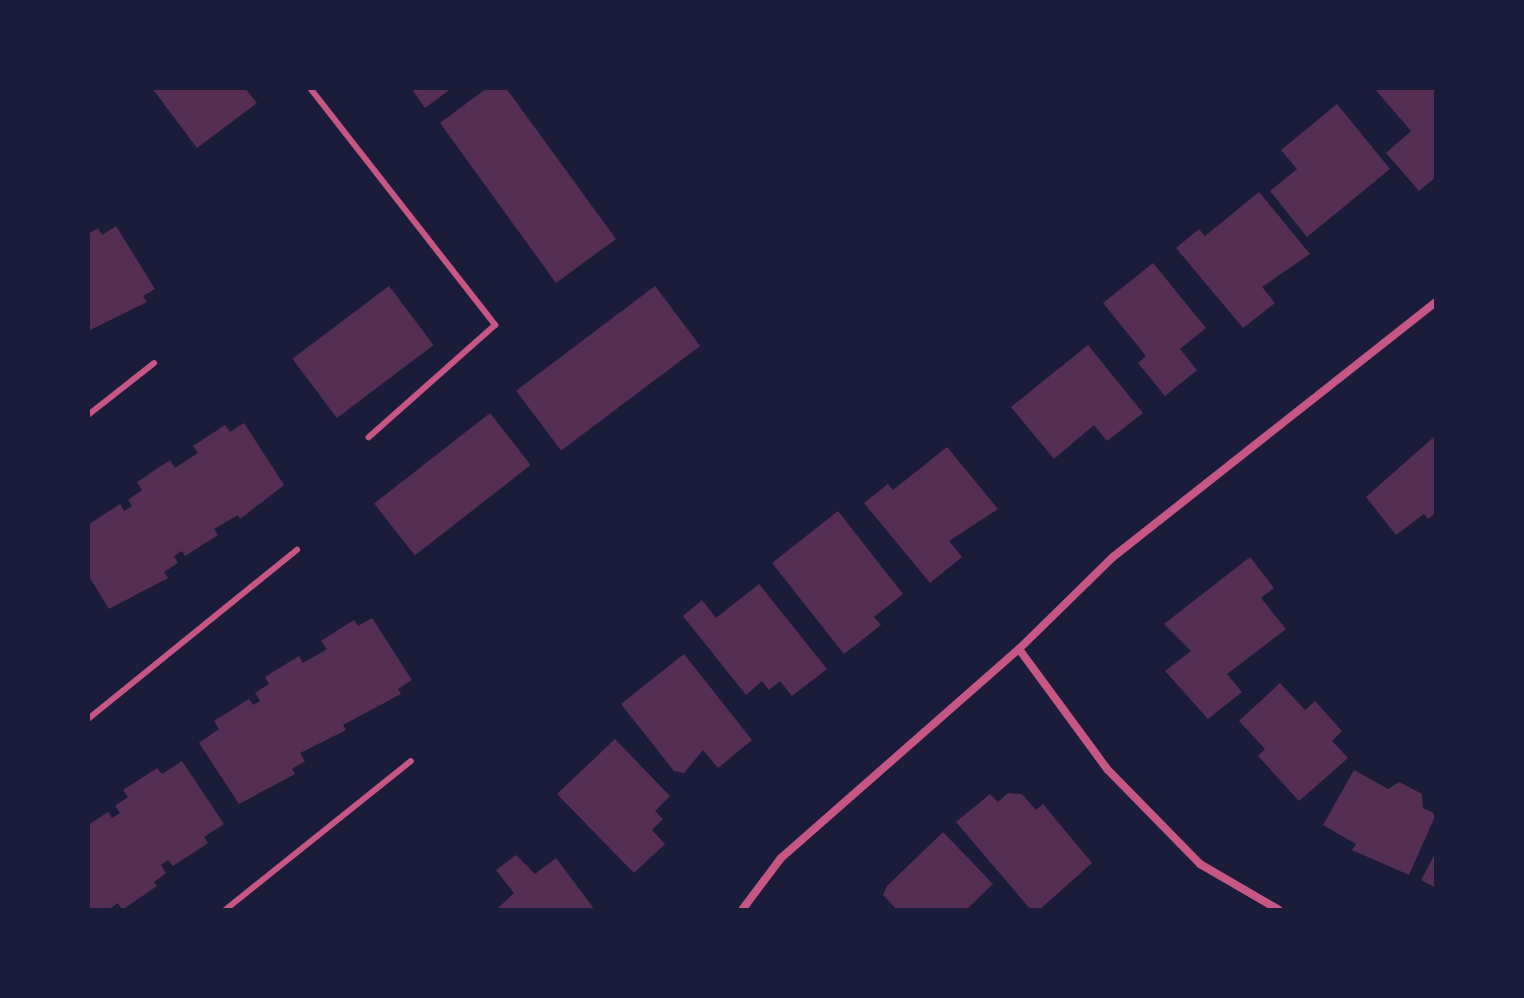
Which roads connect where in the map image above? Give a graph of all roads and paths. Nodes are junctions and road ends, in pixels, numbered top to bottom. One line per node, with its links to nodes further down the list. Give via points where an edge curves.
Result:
1 (310, 88): 5 (lane, via 495,325)
2 (1436, 302): 7 (street, via 1113,557)
3 (154, 363): 4 (lane)
4 (88, 415)
5 (369, 437)
6 (297, 550): 8 (lane)
7 (1019, 649): 11 (street, via 781,858); 12 (street, via 1108,770 1200,864)
8 (88, 719)
9 (411, 761): 10 (lane)
10 (225, 910)
11 (742, 910)
12 (1279, 910)

